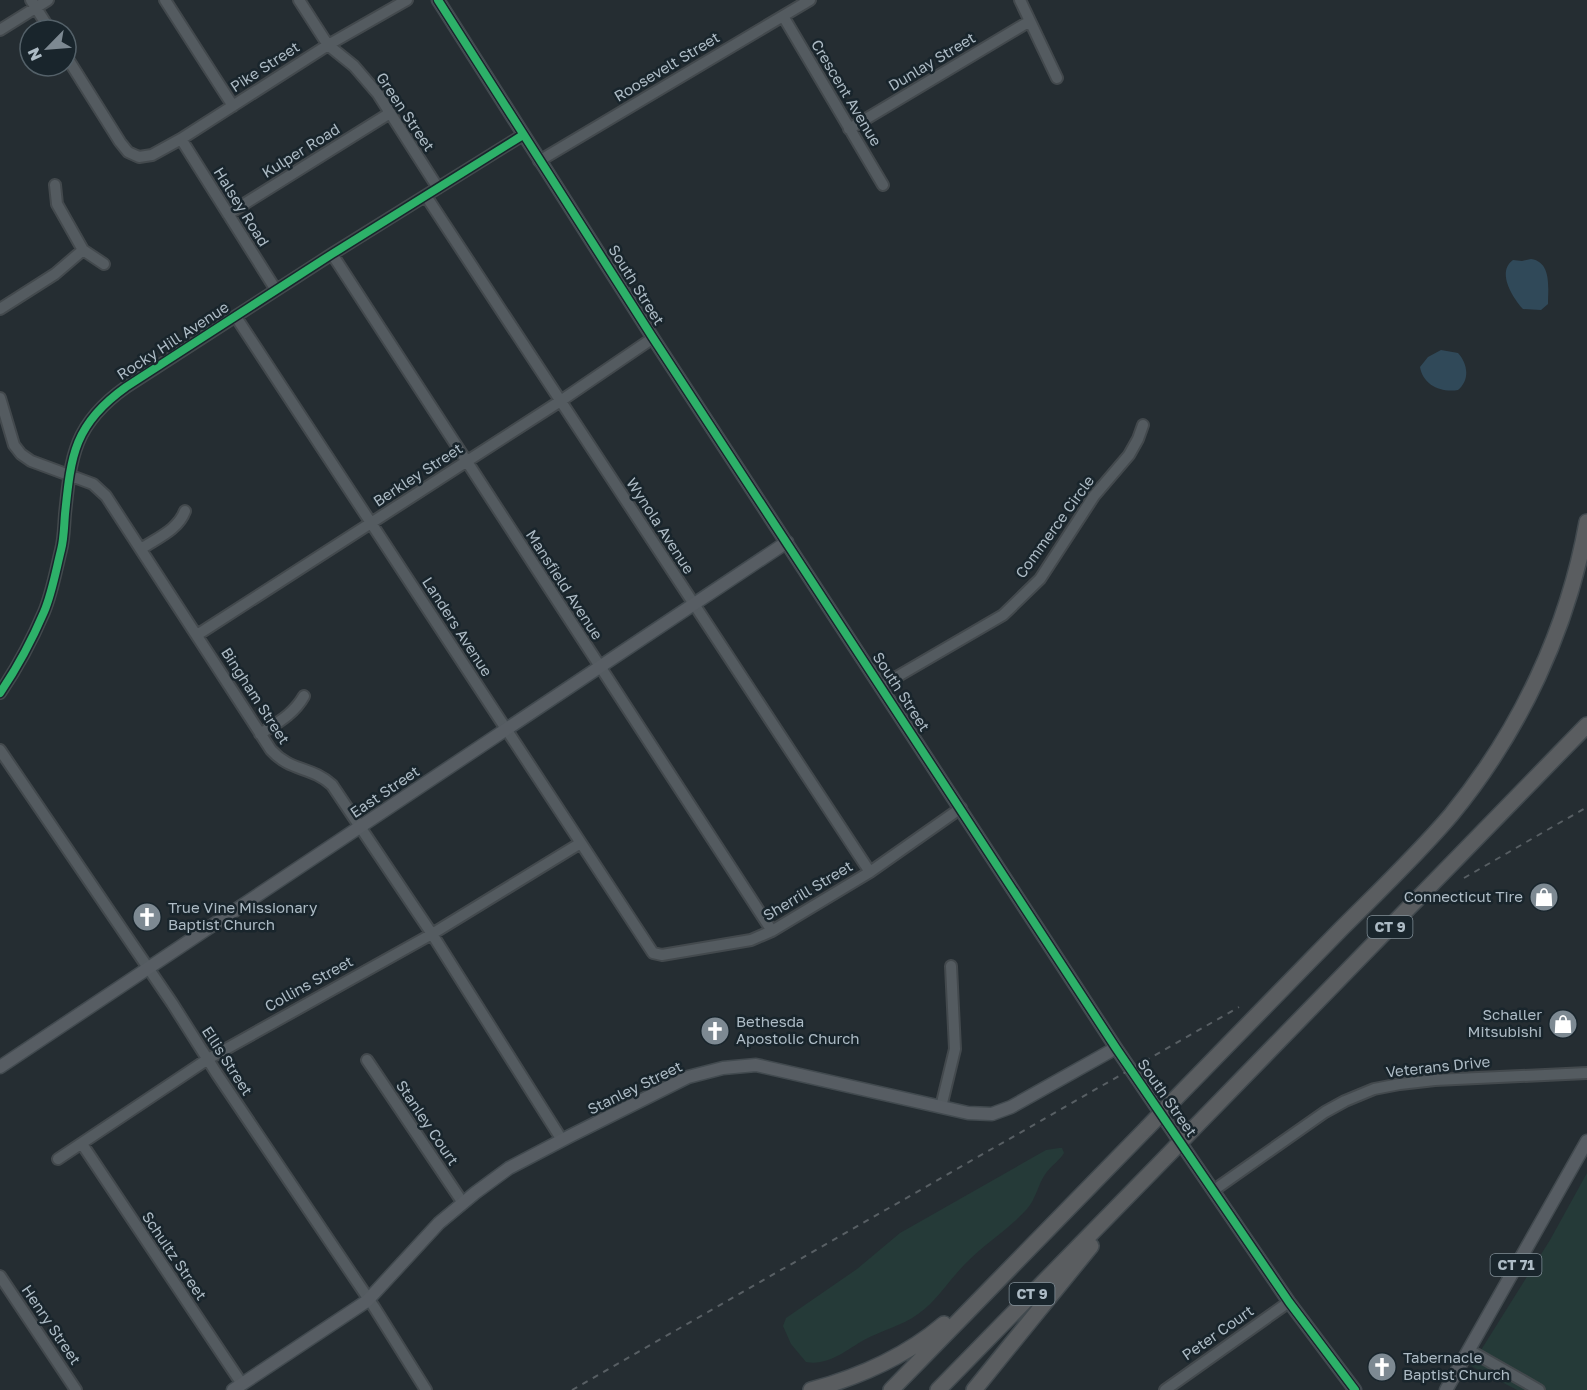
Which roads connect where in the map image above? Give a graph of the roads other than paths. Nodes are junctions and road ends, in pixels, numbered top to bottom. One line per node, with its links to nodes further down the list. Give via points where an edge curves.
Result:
1 (48, 0): 8 (street)
2 (165, 0): 16 (street)
3 (299, 0): 13 (street, Green Street)
4 (407, 0): 13 (street, Pike Street)
5 (438, 0): 19 (main road, South Street)
6 (810, 0): 9 (street, Roosevelt Street)
7 (1020, 0): 11 (street)
8 (33, 4): 10 (street); 12 (street)
9 (783, 16): 18 (street, Crescent Avenue); 21 (street, Roosevelt Street)
10 (42, 18)
11 (1030, 21): 15 (street); 18 (street, Dunlay Street)
12 (0, 30)
13 (327, 45): 16 (street, Pike Street); 17 (street, Green Street, via 354,66)
14 (78, 75): 20 (street, Pike Street, via 128,152 139,157 152,155)
15 (1057, 78)
16 (233, 106): 20 (street, Pike Street)
17 (390, 113): 24 (street, Green Street); 26 (street, Kulper Road)
18 (849, 129): 23 (street, Crescent Avenue)
19 (523, 135): 21 (main road, South Street); 24 (street, Rocky Hill Avenue)
20 (181, 139): 26 (street, Halsey Road)
21 (539, 161): 33 (main road, South Street)
22 (55, 185): 27 (street, via 57,204)
23 (883, 185)
24 (438, 188): 25 (street, Rocky Hill Avenue)
25 (426, 196): 28 (street, Rocky Hill Avenue); 35 (street, Wynola Avenue)
26 (228, 214): 30 (street, Halsey Road)
27 (83, 250): 29 (street); 31 (street, via 55,274)
28 (332, 254): 30 (street, Rocky Hill Avenue); 37 (street, Mansfield Avenue)
29 (104, 264)
30 (276, 290): 32 (street, Rocky Hill Avenue)
31 (0, 309)
32 (236, 316): 38 (street, Rocky Hill Avenue, via 109,399 81,434); 40 (street, Landers Avenue)
33 (653, 338): 35 (street, Berkley Street); 42 (main road, South Street)
34 (0, 398): 38 (street, Bingham Street, via 14,445 21,454)
35 (562, 400): 37 (street, Berkley Street); 44 (street, Wynola Avenue)
36 (1143, 425): 47 (street, Commerce Circle, via 1129,455 1094,496 1036,583 1003,615)
37 (466, 462): 40 (street, Berkley Street); 46 (street, Mansfield Avenue)
38 (69, 475): 43 (street, Bingham Street, via 93,484 106,496); 48 (street, Rocky Hill Avenue, via 62,547 45,611)
39 (185, 511): 43 (street, via 174,527)
40 (372, 522): 45 (street, Berkley Street); 51 (street, Landers Avenue)
41 (1587, 522): 77 (highway, CT 9, bridge, via 1566,603 1529,696 1471,789 1434,834)
42 (787, 542): 44 (main road, East Street); 47 (main road, South Street)
43 (141, 549): 45 (street, Bingham Street)
44 (693, 605): 46 (main road, East Street); 57 (street, Wynola Avenue)
45 (197, 635): 52 (street, Bingham Street)
46 (600, 667): 51 (main road, East Street); 58 (street, Mansfield Avenue)
47 (881, 686): 54 (main road, South Street)
48 (0, 693)
49 (304, 696): 52 (street, via 287,717)
50 (1587, 725): 74 (highway, CT 9, bridge)
51 (506, 730): 55 (main road, East Street); 56 (street, Landers Avenue)
52 (260, 734): 55 (street, Bingham Street, via 280,760 327,780)
53 (0, 750): 62 (street, Ellis Street)
54 (961, 808): 57 (street, Sherrill Street); 63 (main road, South Street)
55 (360, 827): 59 (street, Bingham Street); 62 (main road, East Street)
56 (579, 844): 59 (street, Collins Street); 60 (street, Landers Avenue)
57 (870, 872): 58 (street, Sherrill Street)
58 (772, 931): 60 (street, Sherrill Street, via 752,940 662,955)
59 (432, 934): 64 (street, Collins Street); 69 (street, Bingham Street)
60 (653, 953)
61 (951, 966): 68 (street, via 955,1049)
62 (147, 968): 64 (street, Ellis Street); 66 (main road, East Street)
63 (1116, 1048): 68 (main road, Stanley Street, via 1002,1111 976,1114); 73 (main road, South Street)
64 (208, 1059): 71 (street, Collins Street); 78 (street, Ellis Street)
65 (367, 1060): 75 (street, Stanley Court)
66 (0, 1067)
67 (1587, 1072): 73 (street, Veterans Drive, via 1435,1080 1374,1089 1325,1112)
68 (941, 1107): 69 (main road, Stanley Street, via 777,1068 746,1065 688,1077)
69 (562, 1140): 75 (main road, Stanley Street, via 509,1168)
70 (1587, 1141): 80 (main road, CT 71)
71 (81, 1144): 72 (street, Collins Street); 81 (street, Schultz Street)
72 (58, 1159)
73 (1214, 1190): 79 (main road, South Street)
74 (1126, 1198): 86 (highway, CT 9); 87 (highway, via 1109,1225)
75 (463, 1203): 78 (main road, Stanley Street)
76 (0, 1276): 82 (street, Henry Street)
77 (983, 1296): 84 (highway, via 898,1356); 85 (highway, CT 9)
78 (369, 1300): 81 (main road, Stanley Street); 83 (street, Ellis Street)
79 (1289, 1302): 88 (street, Peter Court); 89 (main road, South Street)
80 (1469, 1350): 90 (main road, CT 71); 91 (street)
81 (237, 1387)
82 (76, 1390)
83 (426, 1390)
84 (811, 1390)
85 (891, 1390)
86 (938, 1390)
87 (974, 1390)
88 (1165, 1390)
89 (1355, 1390)
90 (1446, 1390)
91 (1539, 1390)

